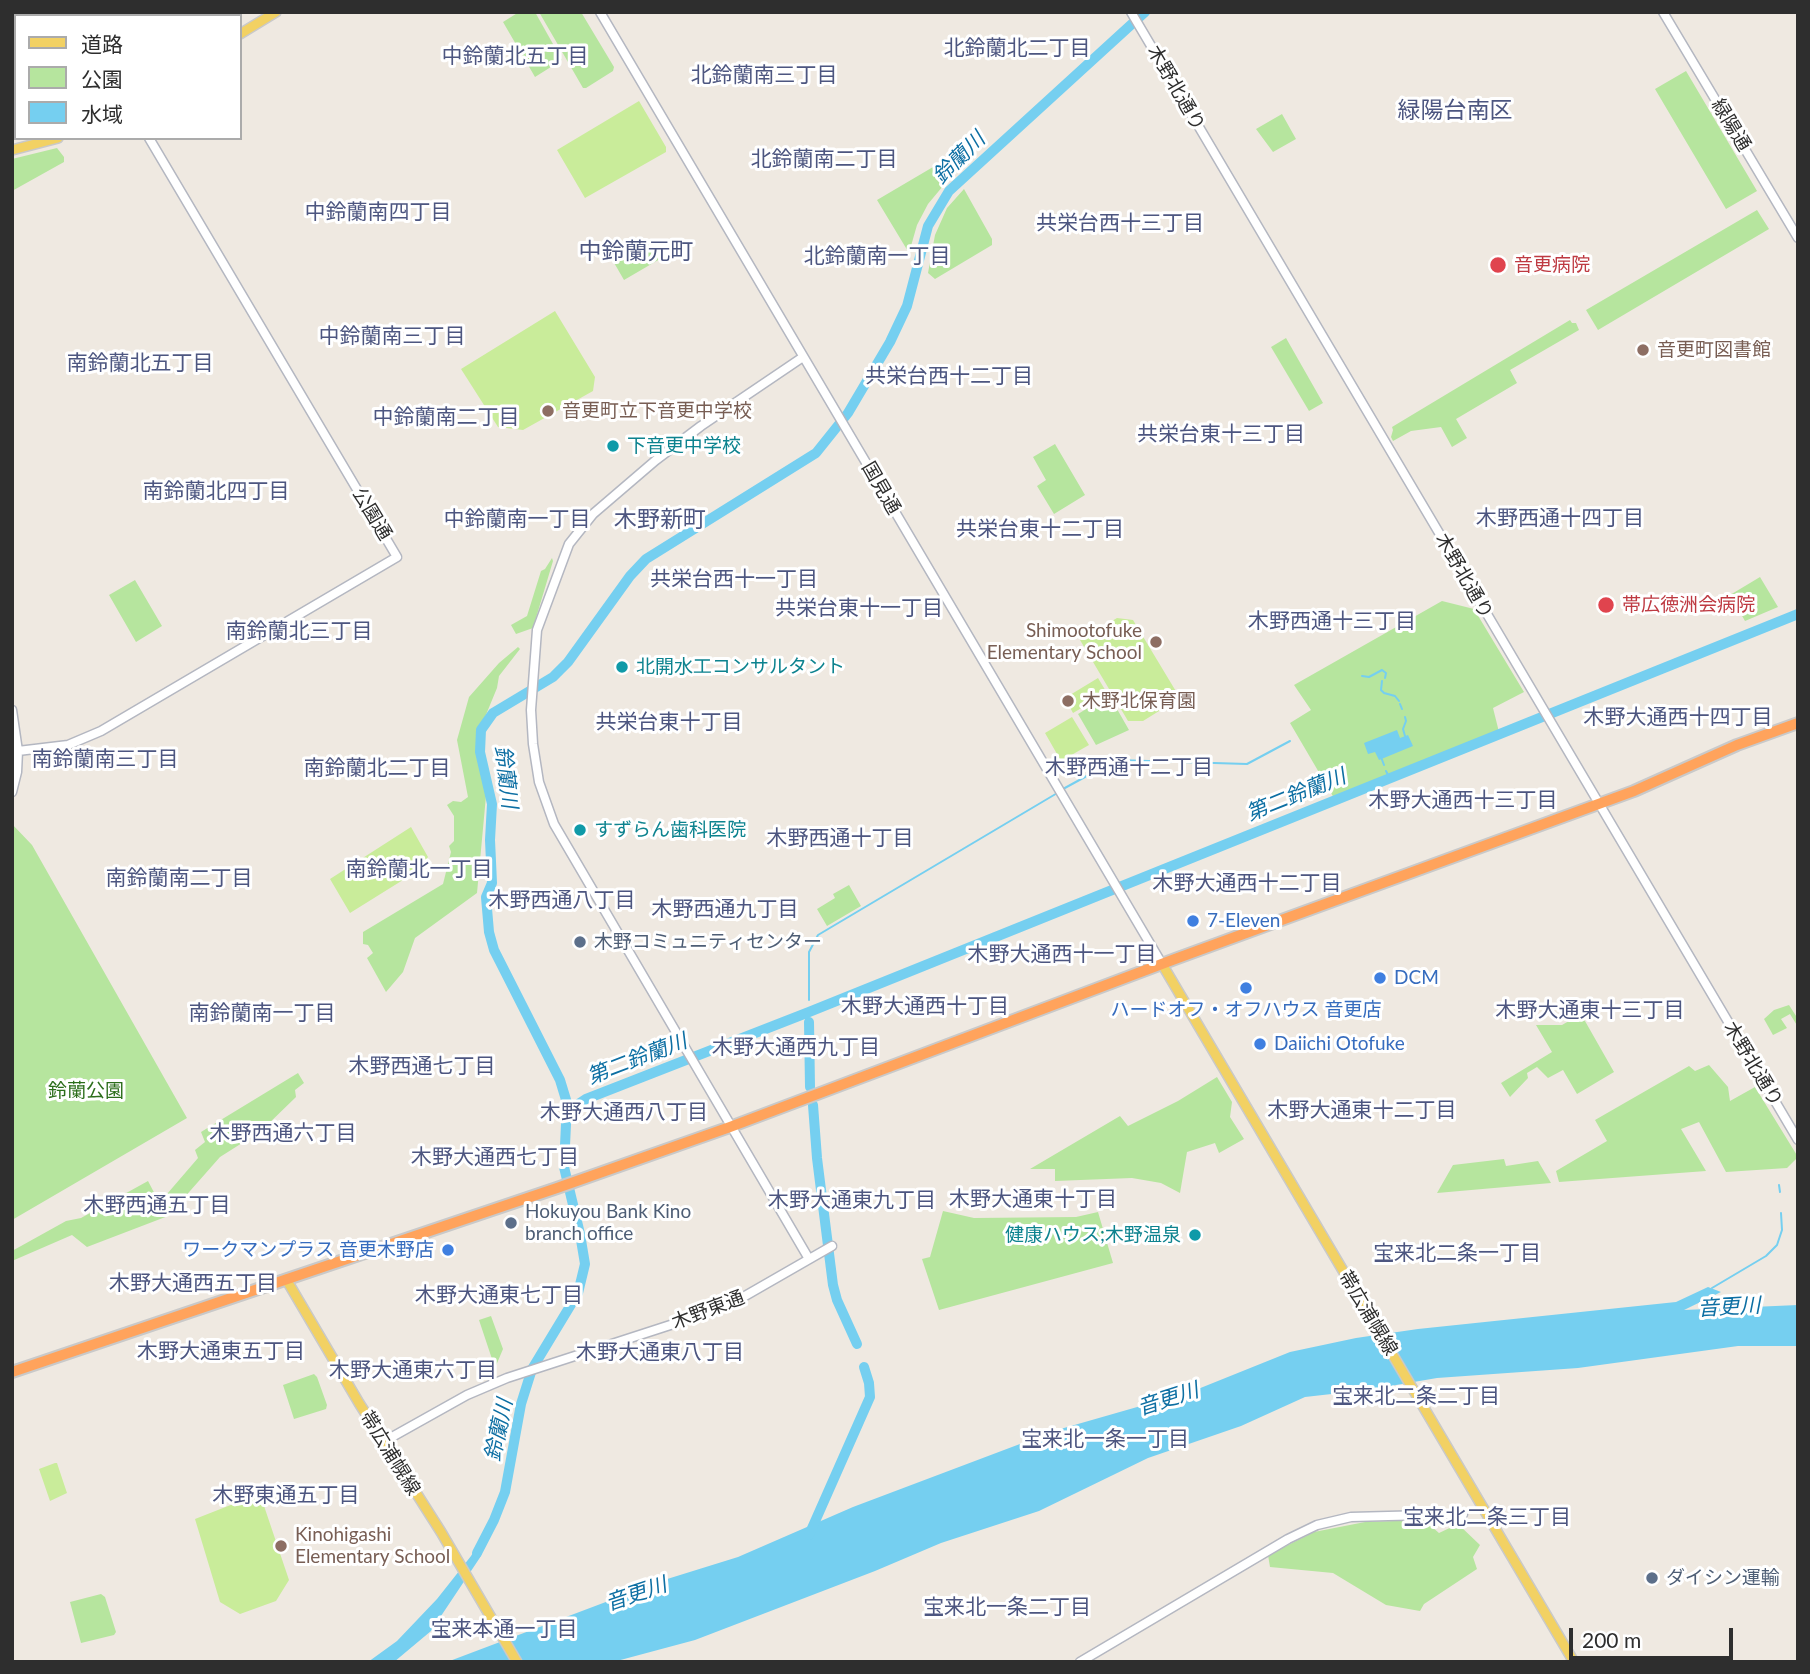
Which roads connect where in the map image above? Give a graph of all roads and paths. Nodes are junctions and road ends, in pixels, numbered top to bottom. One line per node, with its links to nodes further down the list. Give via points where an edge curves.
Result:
1 (276, 12): 5 (main road)
2 (600, 12): 10 (street, 国見通)
3 (1663, 12): 9 (street, 緑陽通)
4 (1131, 13): 15 (street, 木野北通り)
5 (242, 33)
6 (50, 140): 8 (main road)
7 (150, 140): 13 (street, 公園通, via 397,557 101,731 68,745)
8 (12, 150)
9 (1798, 238)
10 (803, 357): 16 (street, 国見通); 17 (street, via 701,426 593,514 569,544 535,640 531,699 535,763 545,802)
11 (12, 710): 13 (street)
12 (1798, 723): 15 (highway)
13 (18, 751): 14 (street)
14 (12, 792)
15 (1598, 804): 16 (highway); 18 (street, 木野北通り)
16 (1162, 964): 17 (highway); 27 (main road, 帯広浦幌線)
17 (730, 1127): 20 (street); 21 (highway)
18 (1798, 1140)
19 (829, 1248): 20 (street, 木野東通)
20 (809, 1259): 23 (street, 木野東通, via 761,1289 714,1310 477,1390)
21 (286, 1279): 22 (highway); 23 (main road, 帯広浦幌線)
22 (12, 1371)
23 (383, 1442): 25 (main road, 帯広浦幌線)
24 (1463, 1514): 26 (street, via 1362,1516 1317,1525)
25 (517, 1662)
26 (1080, 1662)
27 (1574, 1662)

